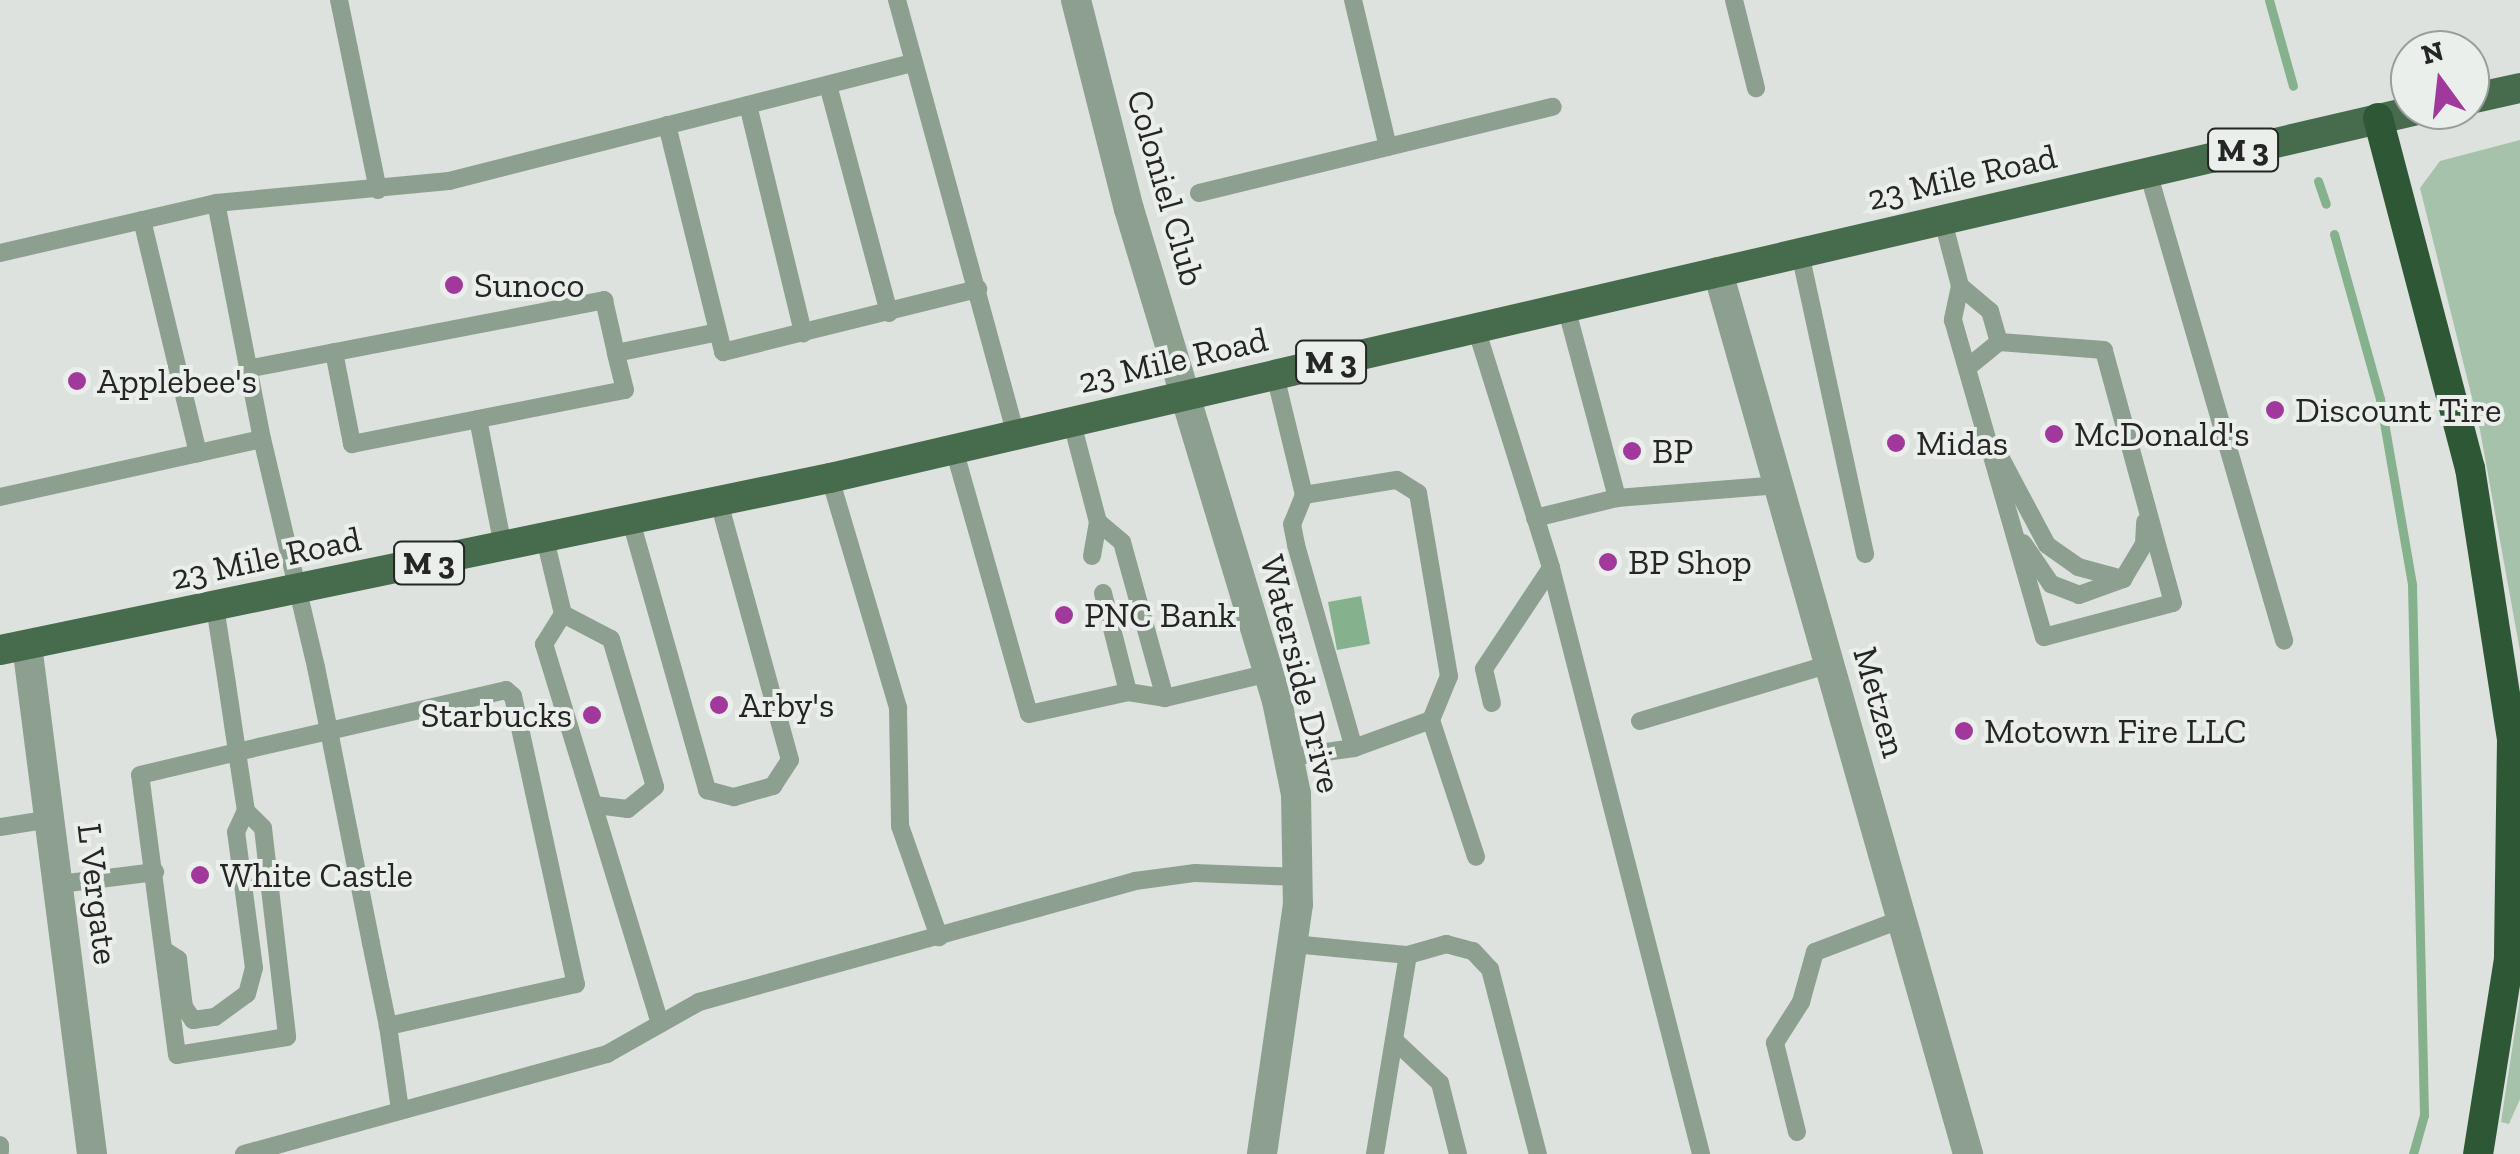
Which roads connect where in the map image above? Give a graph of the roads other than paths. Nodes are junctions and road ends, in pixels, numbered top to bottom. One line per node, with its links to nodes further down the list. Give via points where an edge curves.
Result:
1 (339, 0): 18 (lane)
2 (897, 0): 6 (lane)
3 (1076, 0): 39 (street, Coloniel Club, via 1128,209)
4 (1353, 0): 16 (lane)
5 (1734, 0): 8 (lane)
6 (913, 63): 7 (lane); 27 (lane)
7 (828, 85): 11 (lane); 29 (lane)
8 (1756, 88)
9 (2520, 88): 10 (main road)
10 (2490, 95)
11 (748, 105): 15 (lane); 32 (lane)
12 (1554, 107): 16 (lane)
13 (2390, 116): 14 (main road, 23 Mile Road / M 3)
14 (2378, 118): 17 (main road, 23 Mile Road / M 3); 107 (highway, via 2470,468 2512,739 2509,959)
15 (668, 126): 18 (lane, via 449,181); 31 (lane)
16 (1388, 147): 19 (lane)
17 (2148, 172): 22 (main road, 23 Mile Road / M 3); 68 (lane)
18 (378, 190): 20 (lane)
19 (1199, 194)
20 (216, 203): 21 (lane); 36 (lane)
21 (142, 220): 24 (lane); 46 (lane)
22 (1943, 221): 23 (main road, 23 Mile Road / M 3); 26 (lane)
23 (1800, 253): 25 (main road, 23 Mile Road / M 3); 60 (lane)
24 (0, 254)
25 (1718, 272): 28 (main road, 23 Mile Road / M 3); 48 (street, Metzen)
26 (1960, 286): 33 (lane, via 1990,311); 37 (lane, via 1953,320)
27 (978, 289): 29 (lane); 42 (lane)
28 (1566, 308): 30 (main road, 23 Mile Road / M 3); 51 (lane)
29 (889, 313): 32 (lane)
30 (1476, 328): 38 (main road, 23 Mile Road / M 3); 54 (lane)
31 (718, 332): 32 (lane, via 724,352); 35 (lane)
32 (803, 333)
33 (2000, 342): 37 (lane); 53 (lane, via 2104,350)
34 (334, 352): 35 (lane, via 604,300); 36 (lane); 40 (lane, via 352,444)
35 (616, 353): 40 (lane, via 625,390)
36 (248, 368): 43 (lane)
37 (1968, 368): 44 (lane)
38 (1275, 374): 39 (main road, 23 Mile Road / M 3); 49 (lane)
39 (1187, 396): 41 (main road, 23 Mile Road / M 3); 71 (street, Waterside Drive)
40 (478, 418): 59 (lane)
41 (1072, 423): 42 (main road, 23 Mile Road / M 3); 56 (lane)
42 (1016, 435): 45 (main road, 23 Mile Road / M 3)
43 (262, 439): 46 (lane); 64 (lane)
44 (1988, 439): 57 (lane); 63 (lane, via 2016,478 2047,545 2078,566)
45 (954, 449): 47 (main road, 23 Mile Road / M 3); 72 (lane, via 1029,714)
46 (198, 453): 50 (lane)
47 (830, 478): 52 (main road, 23 Mile Road / M 3); 90 (lane, via 898,708 900,826)
48 (1779, 485): 51 (lane); 70 (street, Metzen)
49 (1304, 495): 75 (lane, via 1397,480 1418,493 1449,676); 78 (lane, via 1292,524 1296,545)
50 (0, 497)
51 (1618, 498): 54 (lane)
52 (719, 502): 55 (main road, 23 Mile Road / M 3); 55 (lane, via 790,760 773,786 734,796 707,790)
53 (2146, 506): 57 (lane, via 2173,603 2044,638); 63 (lane, via 2144,544)
54 (1535, 518): 62 (lane)
55 (631, 521): 58 (main road, 23 Mile Road / M 3)
56 (1098, 522): 61 (lane); 73 (lane, via 1122,542)
57 (2012, 526): 63 (lane, via 2050,584 2079,596)
58 (546, 538): 59 (main road, 23 Mile Road / M 3); 67 (lane)
59 (503, 547): 64 (main road, 23 Mile Road / M 3)
60 (1864, 554)
61 (1092, 556)
62 (1551, 568): 74 (lane, via 1484,670); 105 (lane)
63 (2123, 579)
64 (296, 590): 66 (main road, 23 Mile Road / M 3); 77 (lane)
65 (1103, 593): 72 (lane)
66 (215, 608): 69 (main road, 23 Mile Road / M 3); 79 (lane)
67 (563, 614): 81 (lane, via 544,644); 81 (lane, via 611,639 655,787 628,809)
68 (2284, 640)
69 (13, 647): 83 (street, L Vergate)
70 (1830, 664): 76 (lane); 89 (street, Metzen)
71 (1269, 673): 73 (lane); 80 (street, Waterside Drive)
72 (1128, 692): 73 (lane)
73 (1165, 698)
74 (1492, 703)
75 (1431, 720): 78 (lane); 85 (lane)
76 (1640, 721)
77 (329, 730): 79 (lane); 95 (lane); 95 (lane, via 506,690 513,696 576,984)
78 (1354, 748): 80 (lane)
79 (237, 752): 82 (lane); 86 (lane, via 140,775)
80 (1290, 756): 87 (street, Waterside Drive)
81 (594, 805): 94 (lane)
82 (246, 812): 92 (lane, via 236,832 254,968 246,994 215,1017 193,1020 184,1006 178,959); 92 (lane, via 263,828 287,1037 178,1054)
83 (51, 819): 84 (lane); 88 (street, L Vergate)
84 (0, 827)
85 (1476, 856)
86 (155, 872): 88 (lane); 92 (lane)
87 (1300, 877): 90 (lane, via 1162,875); 91 (street, Waterside Drive)
88 (60, 884): 99 (street, L Vergate)
89 (1902, 919): 98 (lane, via 1814,952 1802,1002 1775,1043); 106 (street, Metzen)
90 (939, 937): 94 (lane, via 700,1002)
91 (1293, 944): 93 (lane); 101 (street, Waterside Drive)
92 (164, 950)
93 (1408, 955): 96 (lane); 104 (lane, via 1446,944 1473,951 1490,968)
94 (660, 1024): 97 (lane, via 606,1054)
95 (388, 1026): 97 (lane)
96 (1394, 1040): 102 (lane); 103 (lane, via 1440,1083)
97 (400, 1110): 100 (lane)
98 (1797, 1132)
99 (92, 1154)
100 (244, 1154)
101 (1262, 1154)
102 (1375, 1154)
103 (1458, 1154)
104 (1538, 1154)
105 (1700, 1154)
106 (1968, 1154)
107 (2478, 1154)

